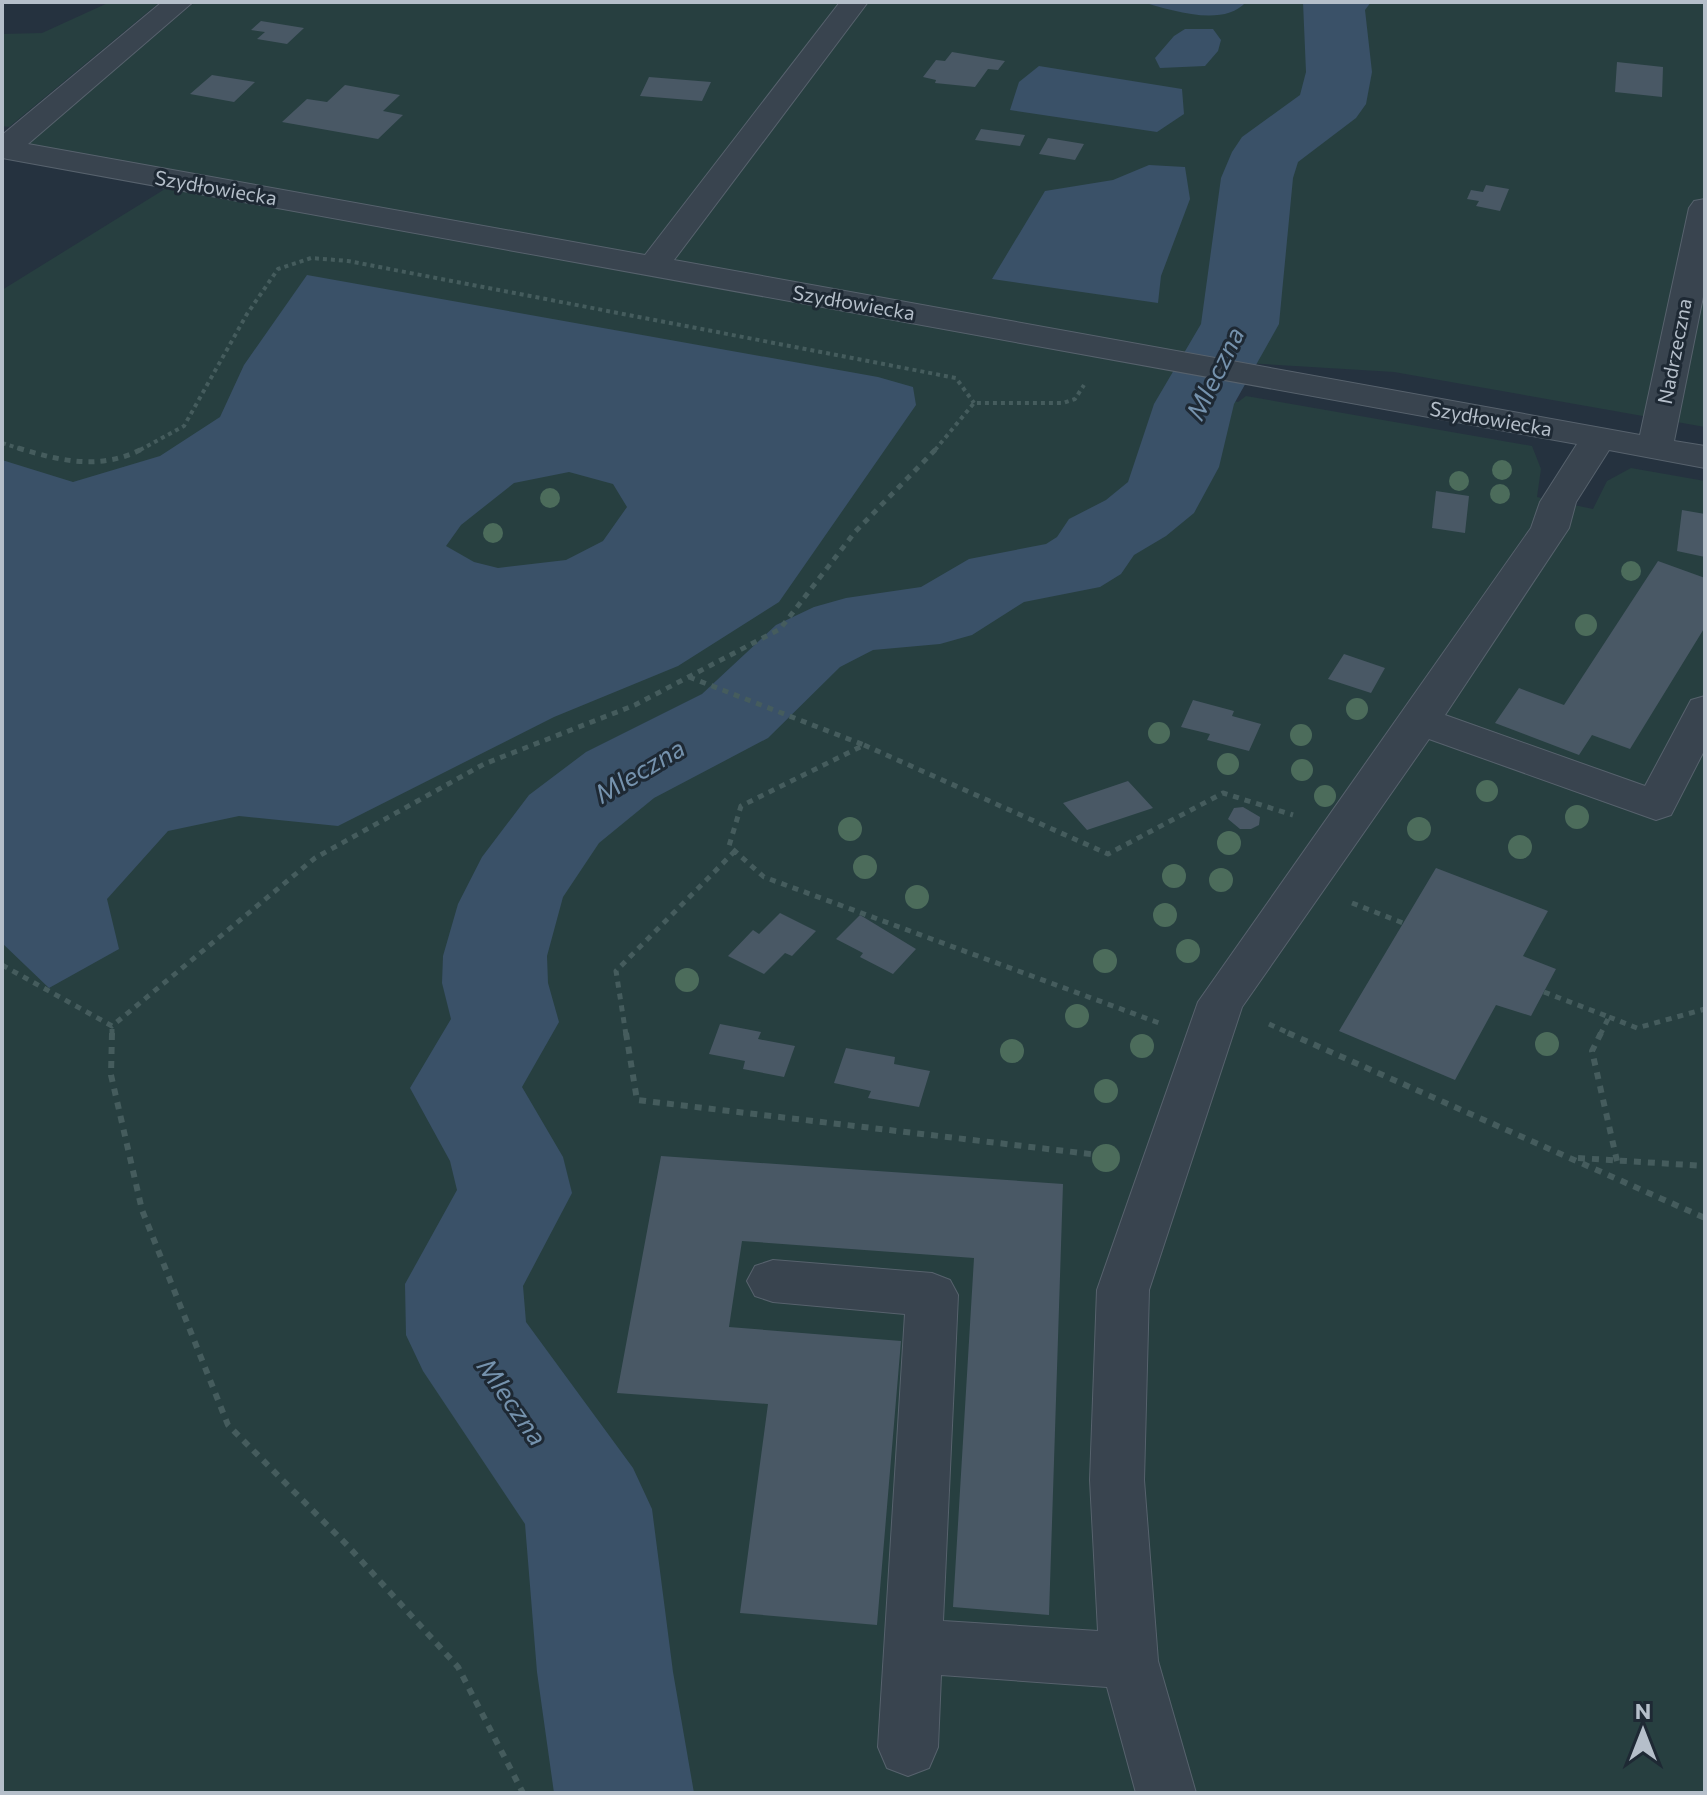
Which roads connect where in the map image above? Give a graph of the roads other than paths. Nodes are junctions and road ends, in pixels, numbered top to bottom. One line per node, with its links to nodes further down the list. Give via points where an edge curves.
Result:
1 (179, 2): 3 (street)
2 (854, 2): 5 (street)
3 (3, 148): 5 (street, Szydłowiecka)
4 (1705, 208): 7 (street, Nadrzeczna)
5 (652, 267): 6 (street, Szydłowiecka)
6 (1599, 438): 7 (street, Szydłowiecka); 10 (street, via 1558,502 1550,528)
7 (1655, 448): 8 (street, Szydłowiecka)
8 (1705, 457)
9 (1705, 709): 10 (street, via 1656,805)
10 (1420, 721): 13 (street, via 1215,1022 1123,1290 1117,1480)
11 (773, 1281): 12 (street, via 932,1295)
12 (914, 1646): 13 (street); 14 (street)
13 (1129, 1661): 15 (street)
14 (908, 1747)
15 (1166, 1793)

